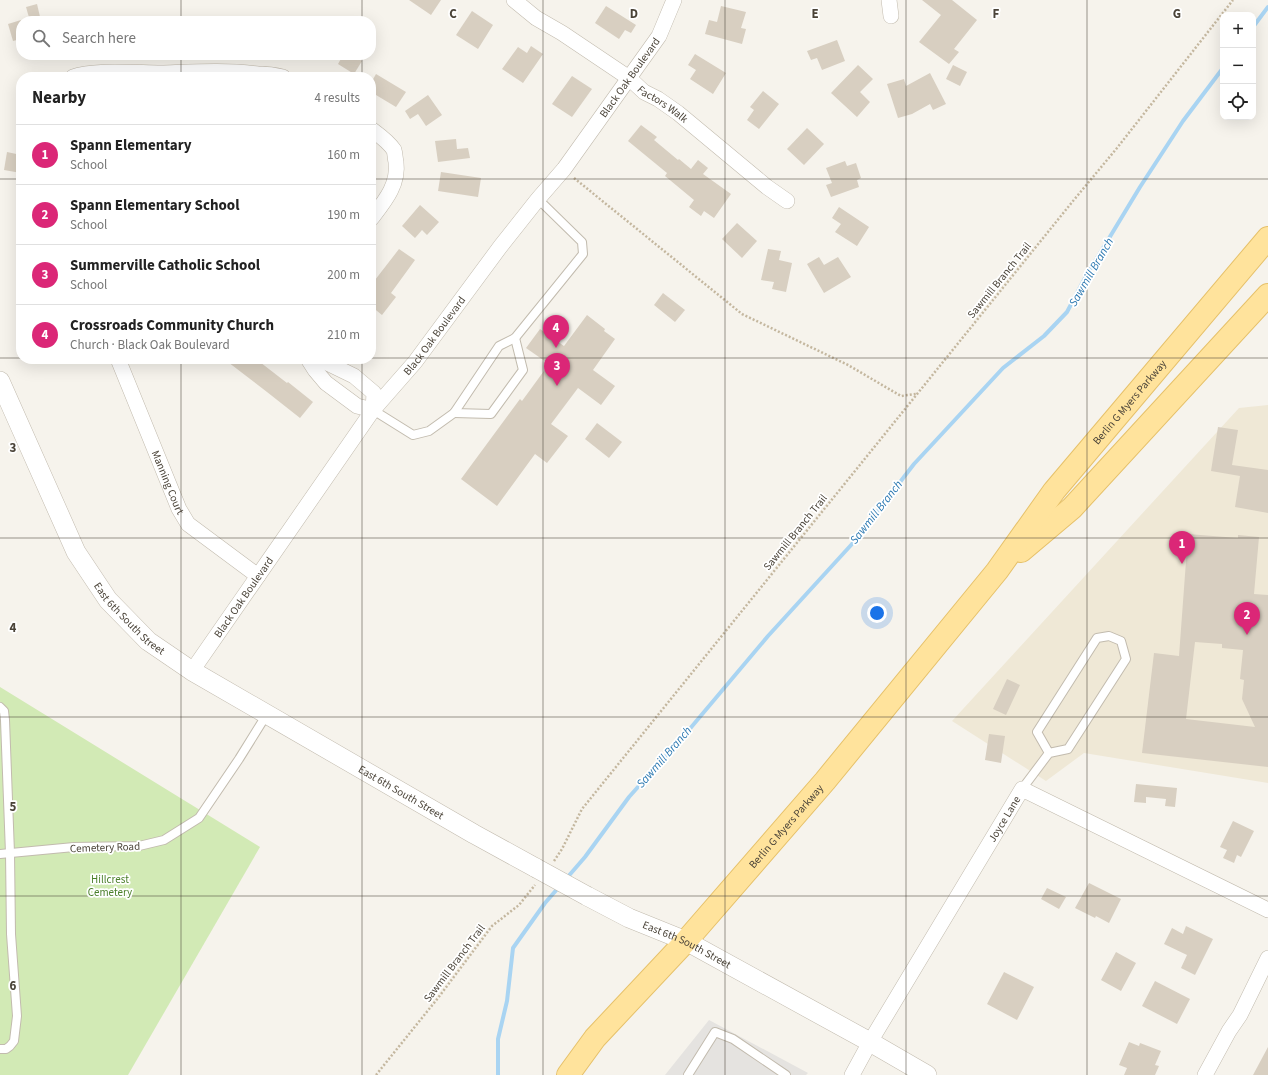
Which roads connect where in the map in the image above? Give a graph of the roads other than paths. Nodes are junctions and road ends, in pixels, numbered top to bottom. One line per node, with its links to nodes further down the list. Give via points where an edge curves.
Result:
1 (514, 0): 7 (street, Factors Walk, via 536,18)
2 (674, 0): 7 (street, Black Oak Boulevard, via 659,36)
3 (889, 0): 4 (street)
4 (891, 16)
5 (190, 72): 6 (street)
6 (230, 72)
7 (629, 78): 9 (street, Black Oak Boulevard, via 564,169); 10 (street, Factors Walk, via 644,92 678,113)
8 (376, 133): 11 (street, via 394,151 396,179)
9 (538, 199): 14 (lane, via 582,242 583,254); 19 (street, Black Oak Boulevard, via 415,362)
10 (787, 201)
11 (376, 213)
12 (1268, 238): 21 (main road, Berlin G Myers Parkway, via 1054,491)
13 (1268, 294): 21 (main road, Berlin G Myers Parkway, via 1072,508)
14 (515, 338): 20 (lane, via 500,346); 20 (lane, via 523,370 491,414)
15 (120, 364): 22 (street, Manning Court, via 179,509 188,524)
16 (311, 364): 19 (street, via 326,383 357,406)
17 (329, 364): 19 (street, via 354,376 374,393)
18 (0, 381): 23 (street, East 6th South Street, via 76,552 108,600 148,641)
19 (373, 410): 20 (lane, via 413,435 429,431); 22 (street, Black Oak Boulevard)
20 (454, 413)
21 (997, 571): 31 (main road, Berlin G Myers Parkway, via 825,781)
22 (258, 576): 23 (street, Black Oak Boulevard)
23 (192, 671): 25 (street, East 6th South Street)
24 (0, 707): 28 (lane, via 4,710 5,720)
25 (267, 714): 28 (lane, Cemetery Road, via 240,759 199,818 164,840 139,846 74,847); 31 (street, East 6th South Street, bridge, via 587,896 629,918)
26 (1050, 753): 26 (lane, via 1037,732 1097,638 1109,636 1120,641 1126,659 1068,748); 27 (lane)
27 (1022, 789): 30 (street, Joyce Lane); 33 (street, Joyce Lane)
28 (10, 853): 29 (lane, Cemetery Road); 34 (lane, via 11,934 17,1028 10,1046)
29 (0, 854)
30 (1268, 910)
31 (686, 941): 33 (street, East 6th South Street); 35 (main road, Berlin G Myers Parkway, via 595,1038)
32 (1268, 958): 40 (street, via 1240,1015)
33 (870, 1042): 38 (street, Joyce Lane); 39 (street, East 6th South Street)
34 (0, 1049)
35 (568, 1075)
36 (688, 1075): 37 (lane, via 715,1032 733,1040)
37 (786, 1075)
38 (852, 1075)
39 (927, 1075)
40 (1205, 1075)

